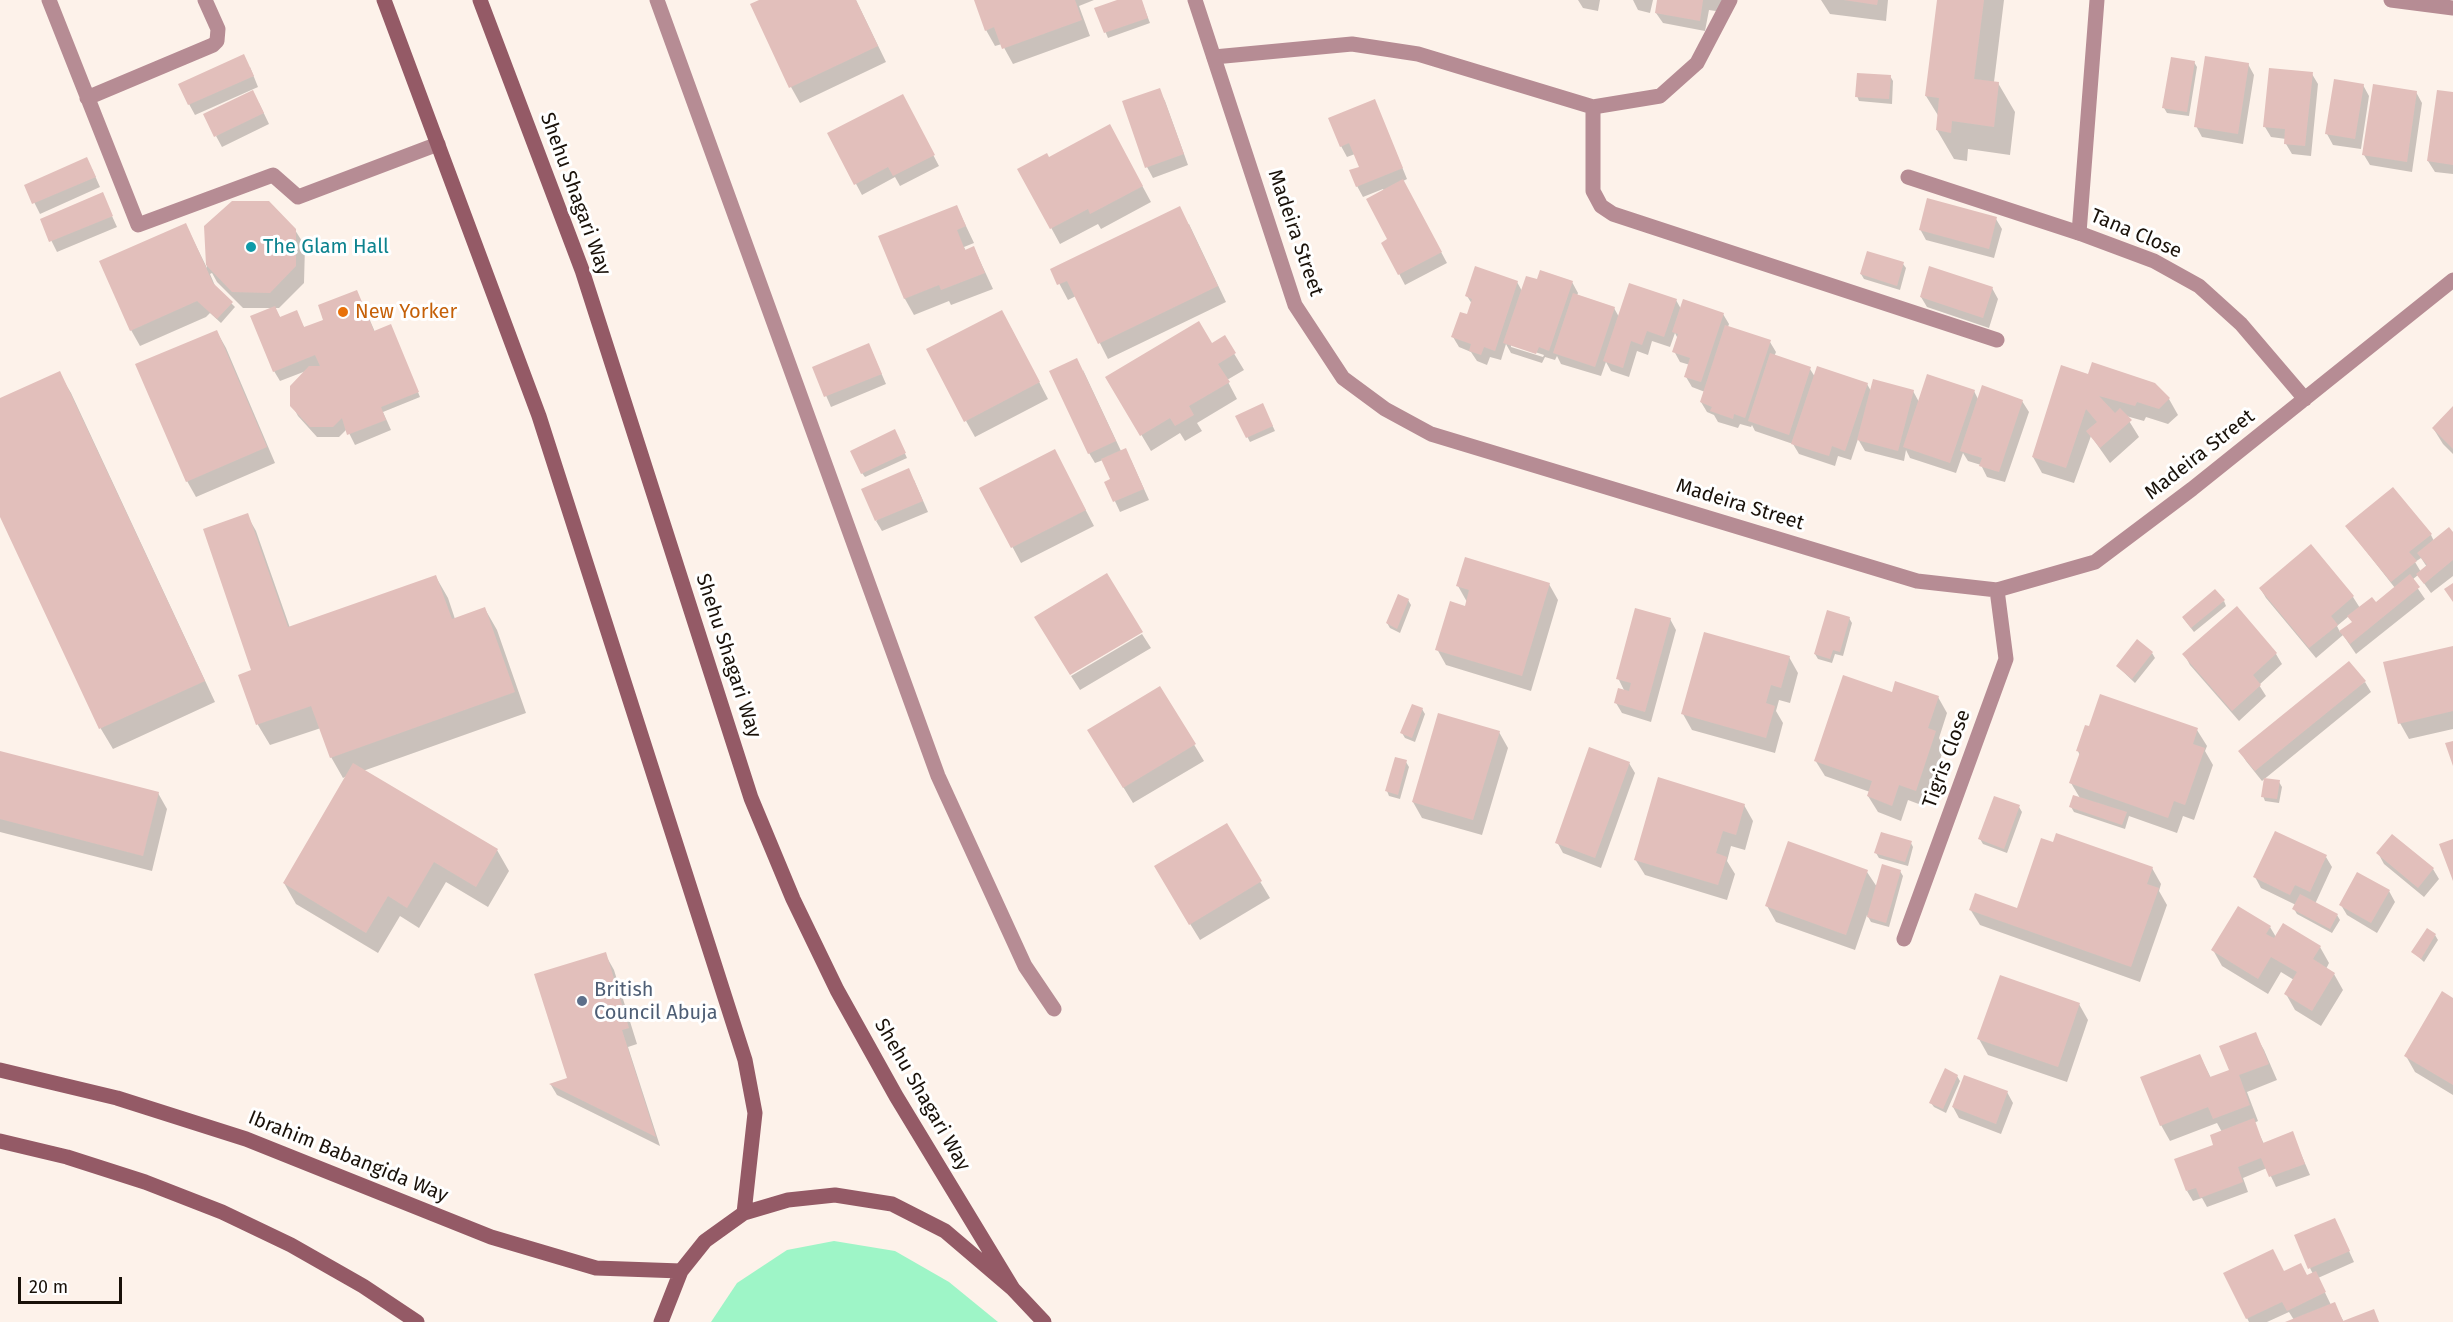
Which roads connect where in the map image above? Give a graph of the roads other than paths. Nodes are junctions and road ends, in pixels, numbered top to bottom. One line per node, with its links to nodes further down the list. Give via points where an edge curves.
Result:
1 (49, 0): 12 (street)
2 (205, 0): 12 (street, via 219,29 213,45)
3 (384, 0): 14 (main road)
4 (480, 0): 27 (main road, Shehu Shagari Way, via 582,270 755,808 837,990)
5 (657, 0): 22 (street, via 938,776 1025,966)
6 (1195, 0): 11 (street, Madeira Street)
7 (1730, 0): 13 (street, via 1697,63 1660,96)
8 (2097, 0): 16 (street)
9 (2391, 0): 10 (street)
10 (2453, 8)
11 (1214, 57): 13 (street, via 1352,44 1418,54); 20 (street, Madeira Street, via 1295,305 1344,378 1385,409 1431,434 1906,577)
12 (87, 98): 14 (street, via 138,225 273,176 298,197)
13 (1593, 107): 18 (street, via 1593,191 1601,206 1612,214)
14 (438, 144): 25 (main road, via 539,416 745,1060 755,1113)
15 (1908, 177): 16 (street, Tana Close)
16 (2079, 233): 19 (street, Tana Close, via 2154,261 2199,286 2241,324)
17 (2453, 280): 19 (street, Madeira Street)
18 (1997, 340)
19 (2305, 399): 20 (street, Madeira Street, via 2094,562)
20 (1997, 590): 21 (street, Tigris Close, via 2006,659)
21 (1904, 939)
22 (1054, 1009)
23 (0, 1070): 26 (main road, Ibrahim Babangida Way, via 117,1098 246,1138 492,1237 596,1268)
24 (0, 1142): 28 (main road, via 67,1157 222,1212 291,1245)
25 (744, 1213): 26 (main road, via 705,1241); 27 (main road, via 788,1200 835,1195 892,1204 945,1232)
26 (681, 1271): 29 (main road)
27 (1013, 1289): 30 (main road)
28 (417, 1322)
29 (661, 1322)
30 (1044, 1322)

